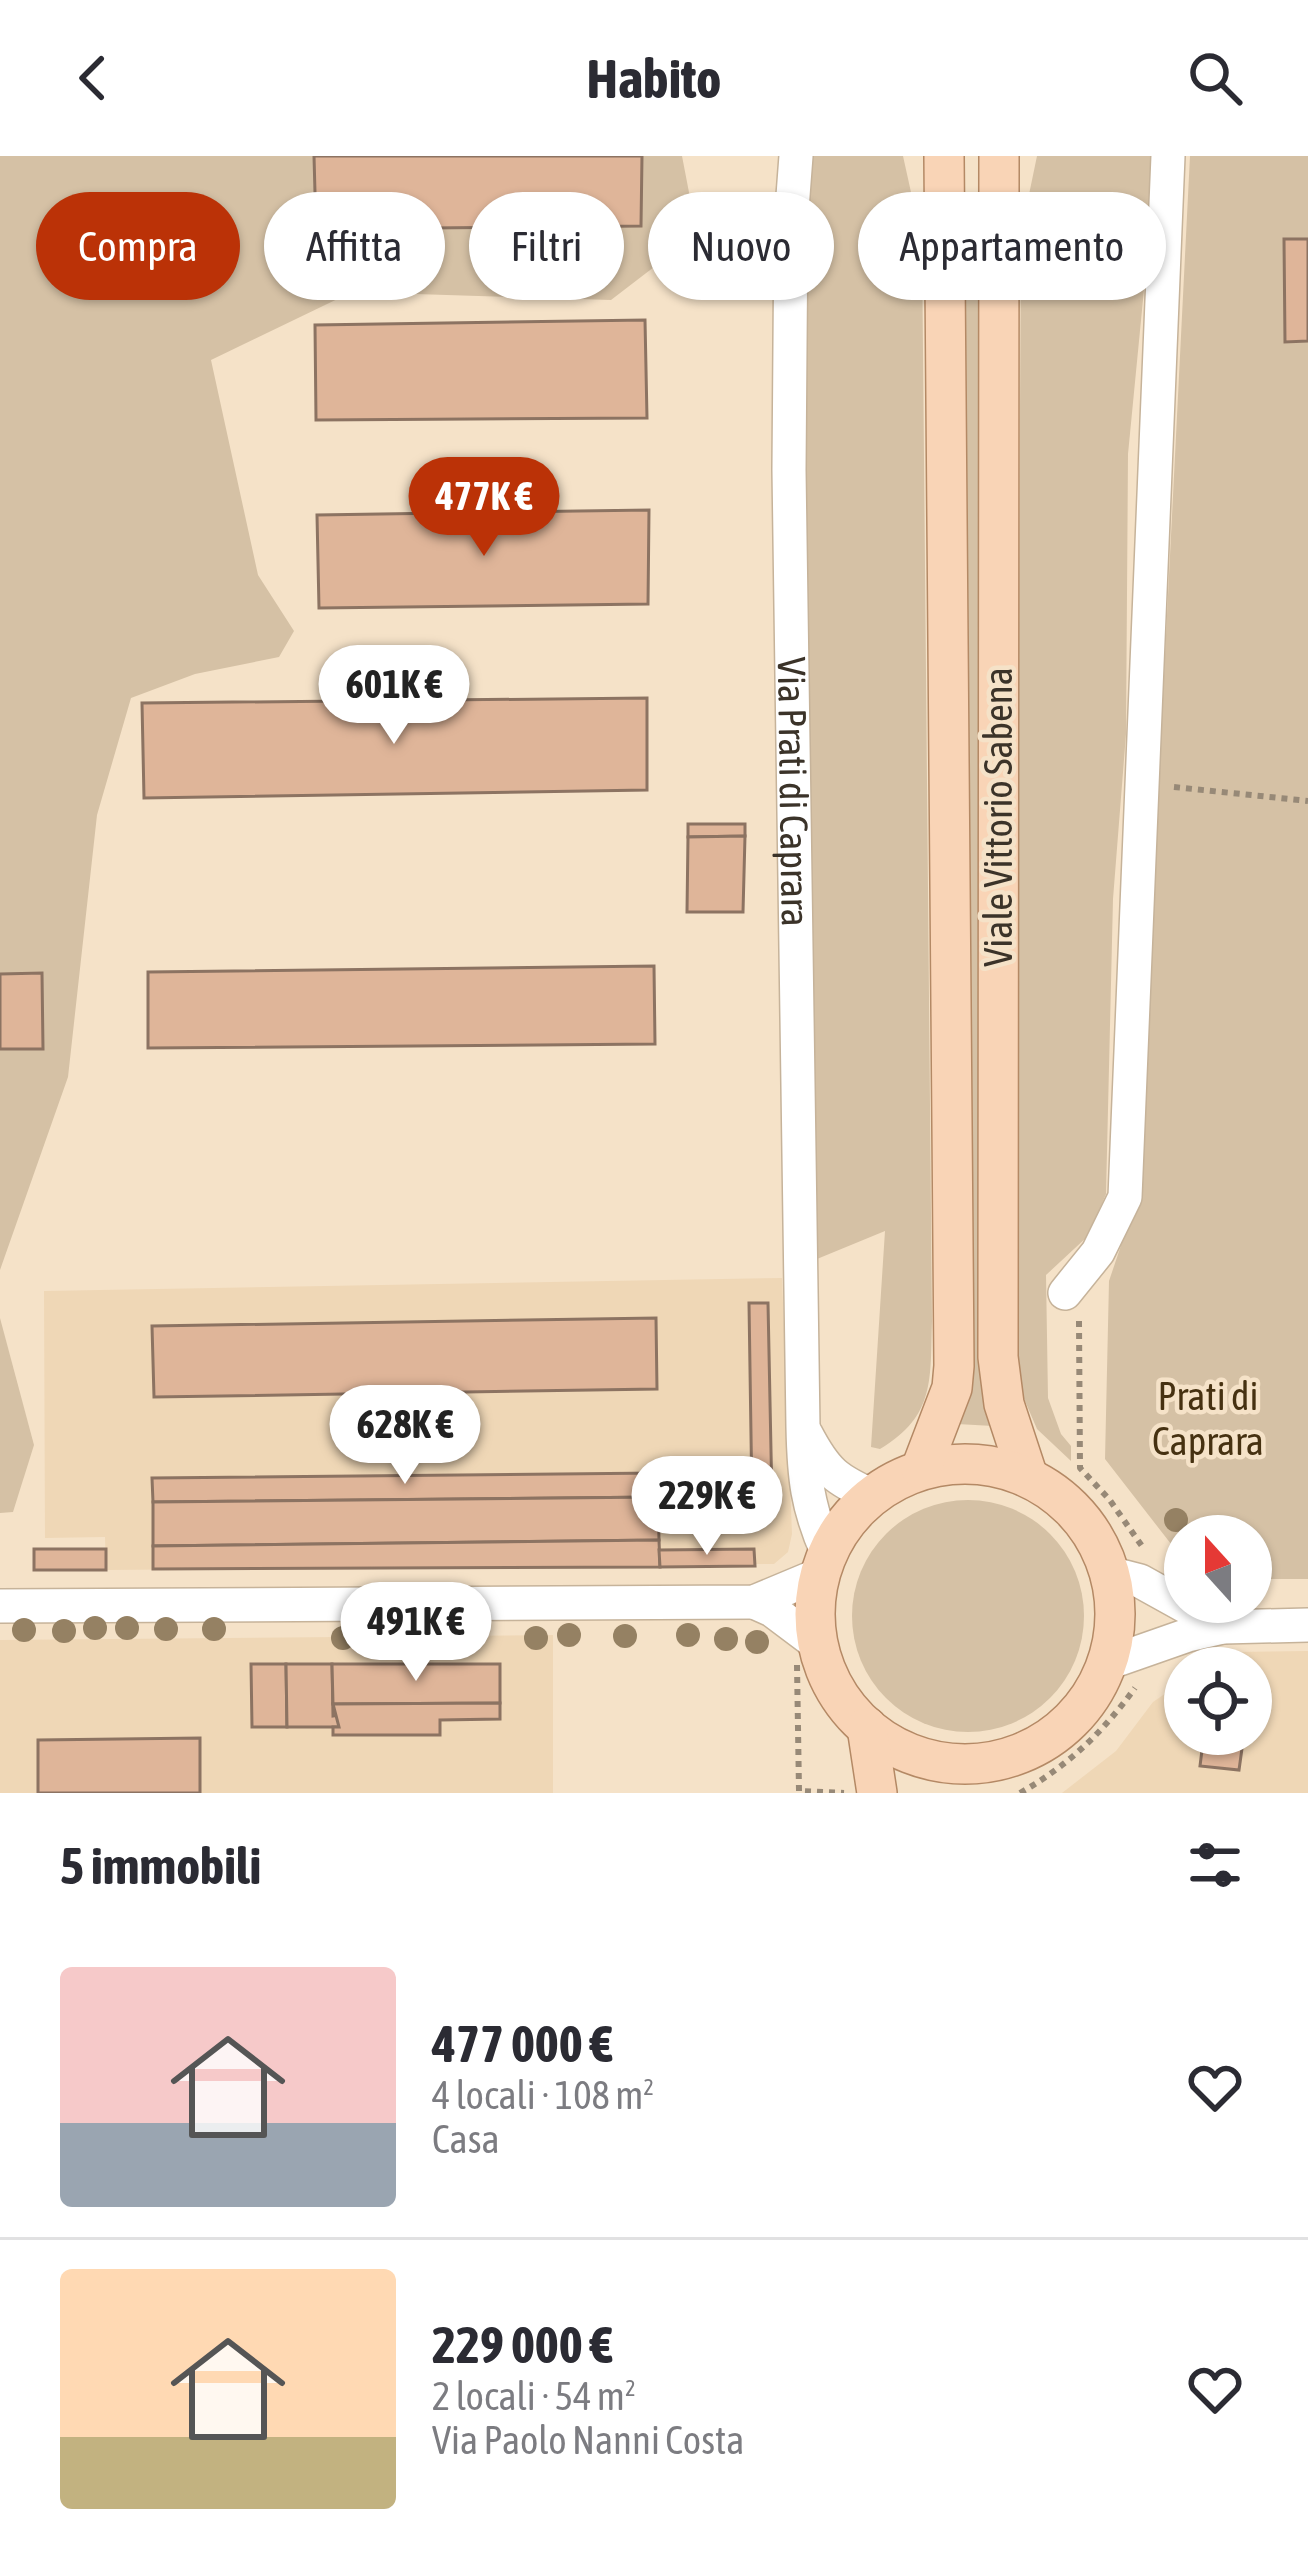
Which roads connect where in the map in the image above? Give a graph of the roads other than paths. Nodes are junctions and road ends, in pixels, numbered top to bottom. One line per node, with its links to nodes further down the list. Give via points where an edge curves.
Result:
1 (796, 156): 6 (street, Via Prati di Caprara, via 790,492)
2 (944, 156): 7 (main road, Viale Vittorio Sabena, via 954,1366)
3 (999, 156): 8 (main road, Viale Vittorio Sabena, via 998,1357)
4 (1168, 156): 5 (street, via 1125,1197 1099,1252)
5 (1071, 1287)
6 (803, 1427): 9 (street, via 826,1469); 10 (street, Via Prati di Caprara, via 804,1486)
7 (921, 1469): 8 (main road, via 966,1464); 9 (main road)
8 (1027, 1474): 11 (main road, via 1077,1512)
9 (875, 1497): 10 (main road, via 849,1521)
10 (825, 1564): 12 (street); 16 (main road)
11 (1109, 1573): 15 (street, via 1140,1581); 17 (main road)
12 (754, 1602): 13 (street); 16 (street, via 772,1610)
13 (0, 1606)
14 (1308, 1625): 15 (street)
15 (1223, 1627): 17 (street, via 1188,1635)
16 (806, 1650): 18 (main road)
17 (1122, 1675): 19 (main road, via 1041,1740)
18 (867, 1727): 19 (main road); 20 (main road)
19 (969, 1779)
20 (877, 1793)

